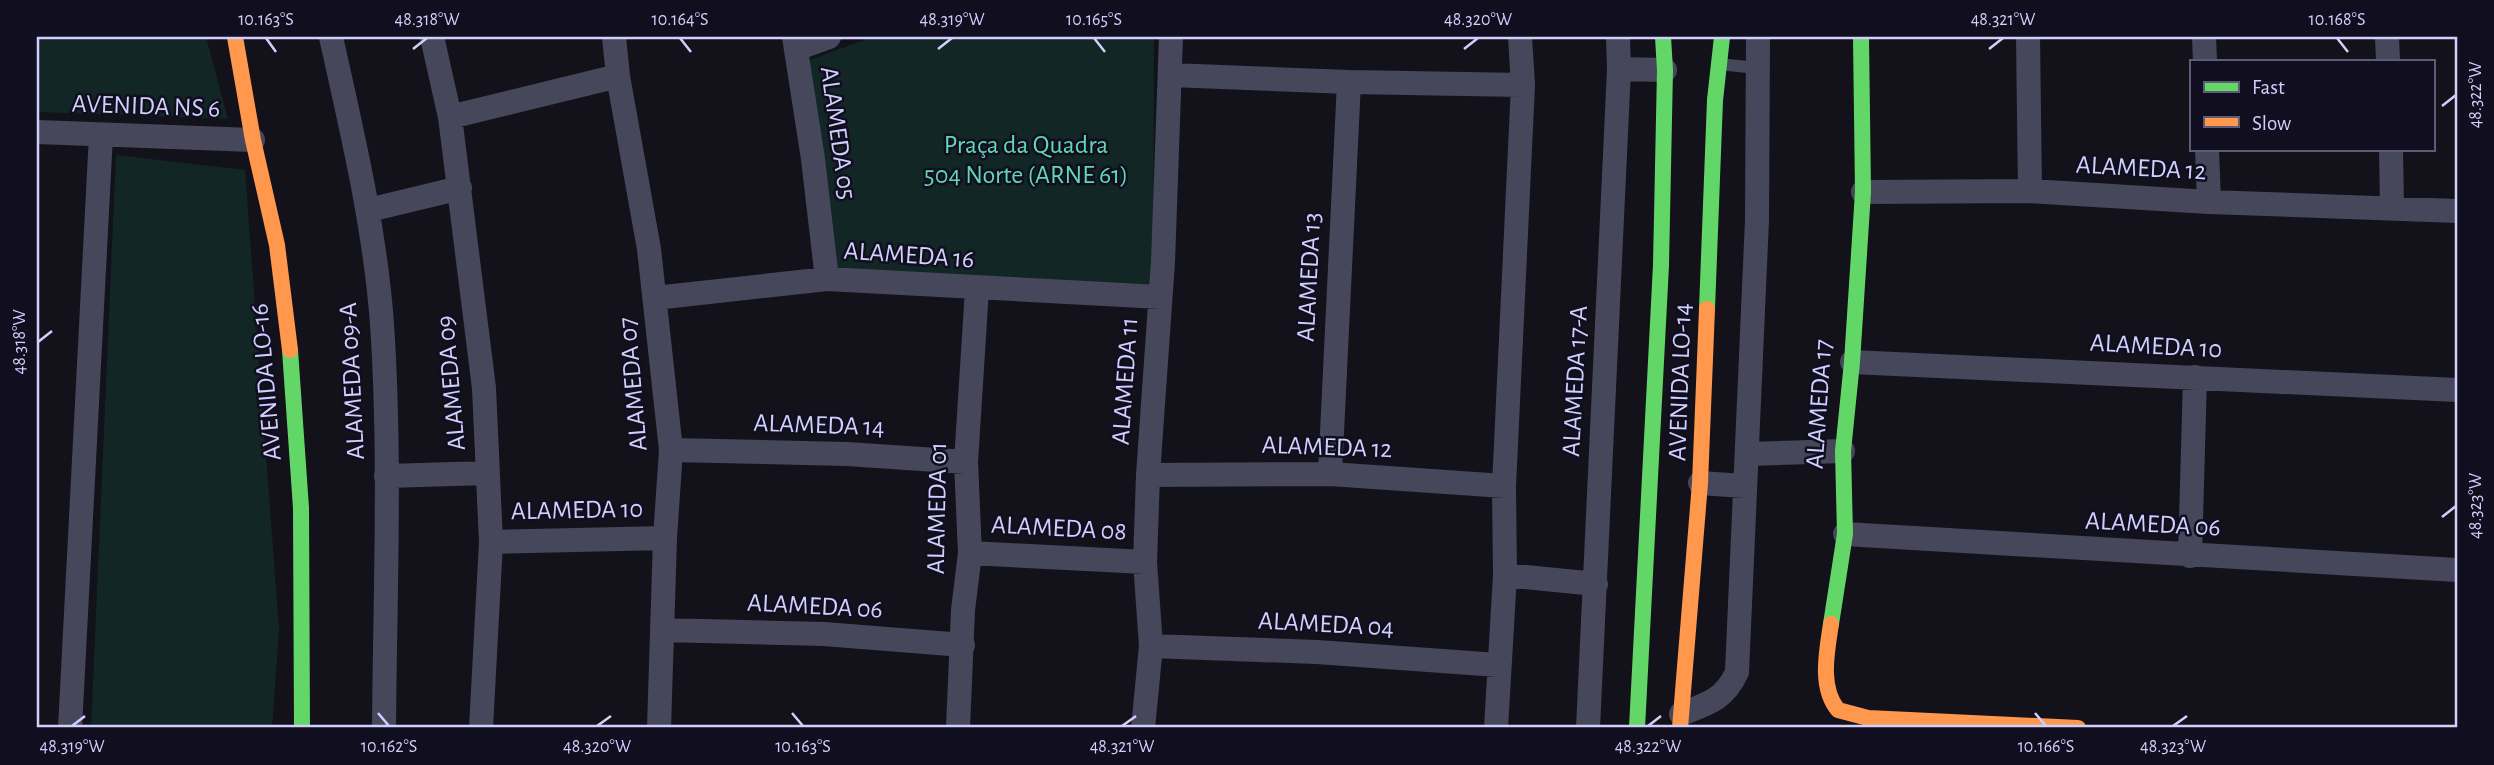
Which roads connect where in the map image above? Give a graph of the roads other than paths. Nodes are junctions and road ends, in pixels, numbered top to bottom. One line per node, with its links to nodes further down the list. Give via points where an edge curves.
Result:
1 (235, 37): 30 (street, AVENIDA LO-16)
2 (331, 37): 38 (street, ALAMEDA 09-A)
3 (432, 37): 27 (street, ALAMEDA 09)
4 (614, 37): 24 (street, ALAMEDA 07)
5 (829, 37): 16 (street)
6 (1171, 37): 23 (street, ALAMEDA 11)
7 (1520, 37): 26 (street)
8 (1618, 37): 21 (street, ALAMEDA 17-A)
9 (1663, 37): 22 (street, AVENIDA LO-14)
10 (1721, 37): 19 (street, AVENIDA LO-14)
11 (1758, 37): 20 (street)
12 (1861, 37): 35 (street, ALAMEDA 17)
13 (2028, 37): 34 (street)
14 (2204, 37): 17 (street)
15 (2387, 37): 18 (street)
16 (795, 43): 40 (street, ALAMEDA 05)
17 (2205, 60)
18 (2388, 60)
19 (1718, 64): 20 (lane); 55 (street, AVENIDA LO-14)
20 (1757, 68): 49 (street, via 1758,220)
21 (1619, 69): 22 (street); 66 (street, ALAMEDA 17-A)
22 (1665, 70): 81 (street, AVENIDA LO-14, via 1661,265)
23 (1171, 75): 25 (street); 42 (street, ALAMEDA 11)
24 (618, 76): 27 (street); 43 (street, ALAMEDA 07)
25 (1349, 82): 26 (street); 52 (street, ALAMEDA 13)
26 (1523, 85): 56 (street)
27 (450, 117): 33 (street, ALAMEDA 09)
28 (37, 132): 29 (street, AVENIDA NS 6)
29 (101, 135): 30 (street, AVENIDA NS 6); 72 (street)
30 (253, 140): 73 (street, AVENIDA LO-16, via 277,246 293,378 301,508)
31 (2207, 150): 36 (street)
32 (2390, 150): 37 (street)
33 (460, 188): 38 (street); 51 (street, ALAMEDA 09, via 484,388)
34 (2030, 191): 35 (street, ALAMEDA 12); 36 (street, ALAMEDA 12)
35 (1863, 192): 44 (street, ALAMEDA 17)
36 (2208, 202): 37 (street, ALAMEDA 12)
37 (2392, 208): 39 (street, ALAMEDA 12)
38 (369, 210): 54 (street, ALAMEDA 09-A, via 382,324)
39 (2457, 211)
40 (827, 279): 41 (street, ALAMEDA 16); 43 (street, ALAMEDA 16)
41 (977, 289): 42 (street, ALAMEDA 16); 50 (street, ALAMEDA 01)
42 (1160, 297): 53 (street, ALAMEDA 11)
43 (655, 298): 47 (street, ALAMEDA 07)
44 (1852, 362): 45 (street, ALAMEDA 10); 48 (street, ALAMEDA 17)
45 (2195, 377): 46 (street, ALAMEDA 10); 62 (street)
46 (2457, 390)
47 (671, 450): 50 (street, ALAMEDA 14); 59 (street, ALAMEDA 07)
48 (1843, 452): 49 (street); 58 (street, ALAMEDA 17)
49 (1748, 454): 57 (street)
50 (966, 462): 61 (street, ALAMEDA 01)
51 (488, 472): 54 (street); 60 (street, ALAMEDA 09)
52 (1330, 474): 53 (street, ALAMEDA 12); 56 (street, ALAMEDA 12)
53 (1148, 475): 63 (street, ALAMEDA 11)
54 (386, 476): 74 (street, ALAMEDA 09-A)
55 (1700, 483): 57 (street); 71 (street, AVENIDA LO-14)
56 (1504, 486): 65 (street)
57 (1744, 486): 71 (street, via 1737,672 1730,687)
58 (1845, 534): 62 (street, ALAMEDA 06); 82 (street, ALAMEDA 17, via 1826,657 1828,693 1839,710 1897,721)
59 (665, 538): 60 (street, ALAMEDA 10); 67 (street, ALAMEDA 07)
60 (491, 542): 75 (street, ALAMEDA 09)
61 (970, 553): 63 (street, ALAMEDA 08); 68 (street, ALAMEDA 01)
62 (2190, 556): 64 (street, ALAMEDA 06)
63 (1145, 562): 69 (street, ALAMEDA 11)
64 (2457, 570)
65 (1505, 575): 66 (street); 70 (street)
66 (1596, 584): 80 (street, ALAMEDA 17-A)
67 (663, 630): 68 (street, ALAMEDA 06, via 824,634); 76 (street, ALAMEDA 07)
68 (963, 645): 77 (street, ALAMEDA 01)
69 (1151, 646): 70 (street, ALAMEDA 04); 78 (street, ALAMEDA 11)
70 (1498, 665): 79 (street)
71 (1681, 721)
72 (70, 728)
73 (302, 728)
74 (384, 728)
75 (481, 728)
76 (659, 728)
77 (958, 728)
78 (1143, 728)
79 (1496, 728)
80 (1588, 728)
81 (1637, 728)
82 (2078, 728)

